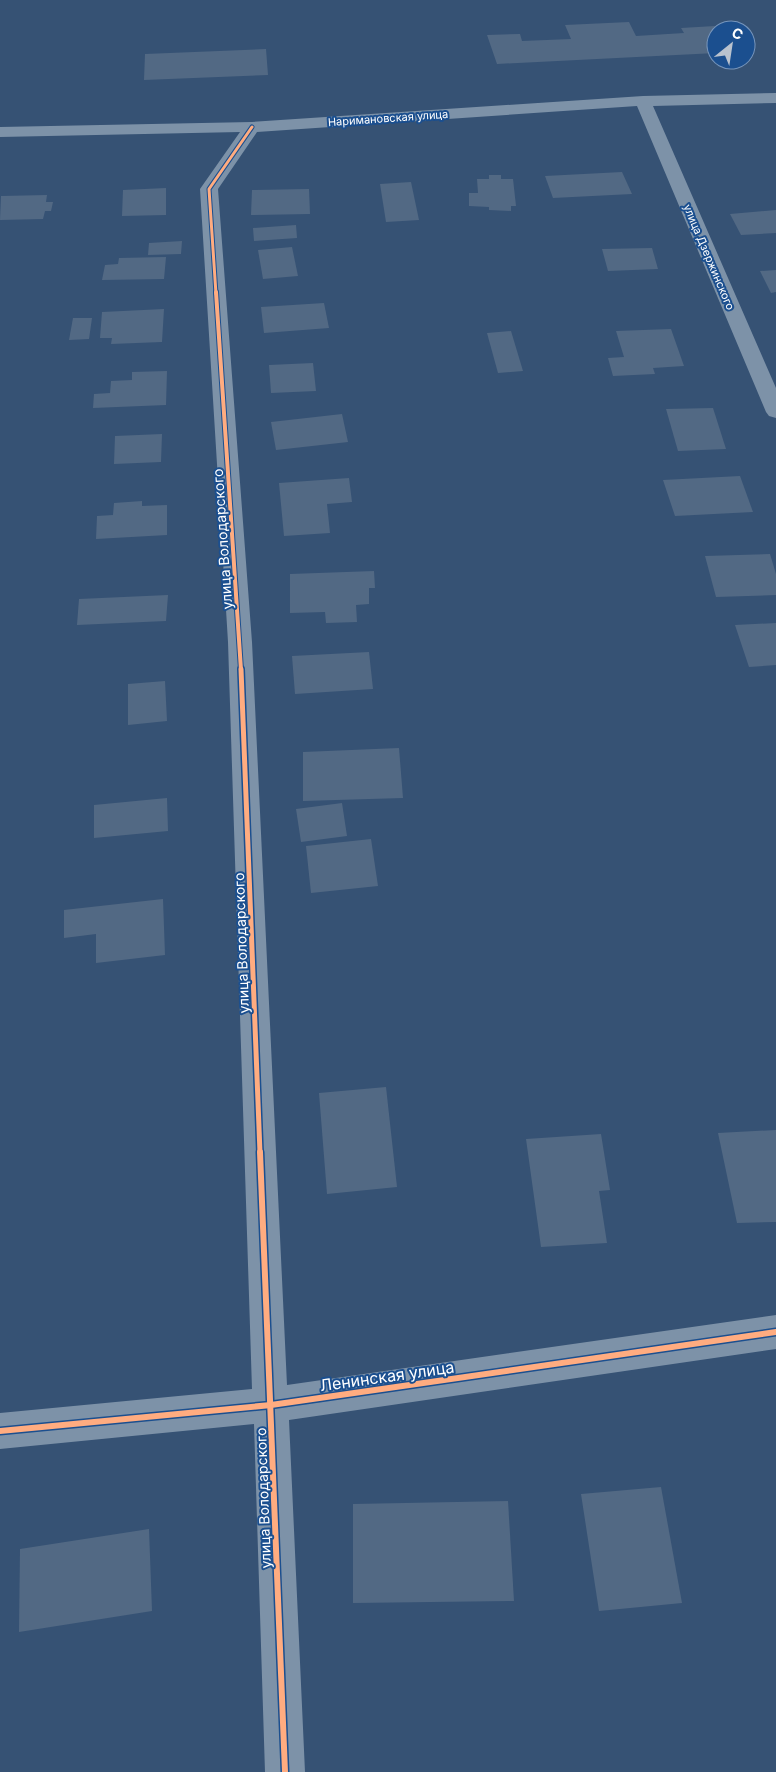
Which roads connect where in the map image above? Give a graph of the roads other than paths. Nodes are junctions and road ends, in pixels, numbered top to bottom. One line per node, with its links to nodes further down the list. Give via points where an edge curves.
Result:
1 (776, 98): 2 (street, Наримановская улица)
2 (643, 101): 3 (street, Наримановская улица); 5 (street, улица Дзержинского)
3 (252, 127): 4 (street, Наримановская улица); 7 (street, улица Володарского, via 209,189 240,642)
4 (0, 132)
5 (776, 412)
6 (776, 1332): 7 (street, Ленинская улица)
7 (271, 1405): 8 (street, Ленинская улица); 9 (street, улица Володарского)
8 (0, 1431)
9 (285, 1772)

